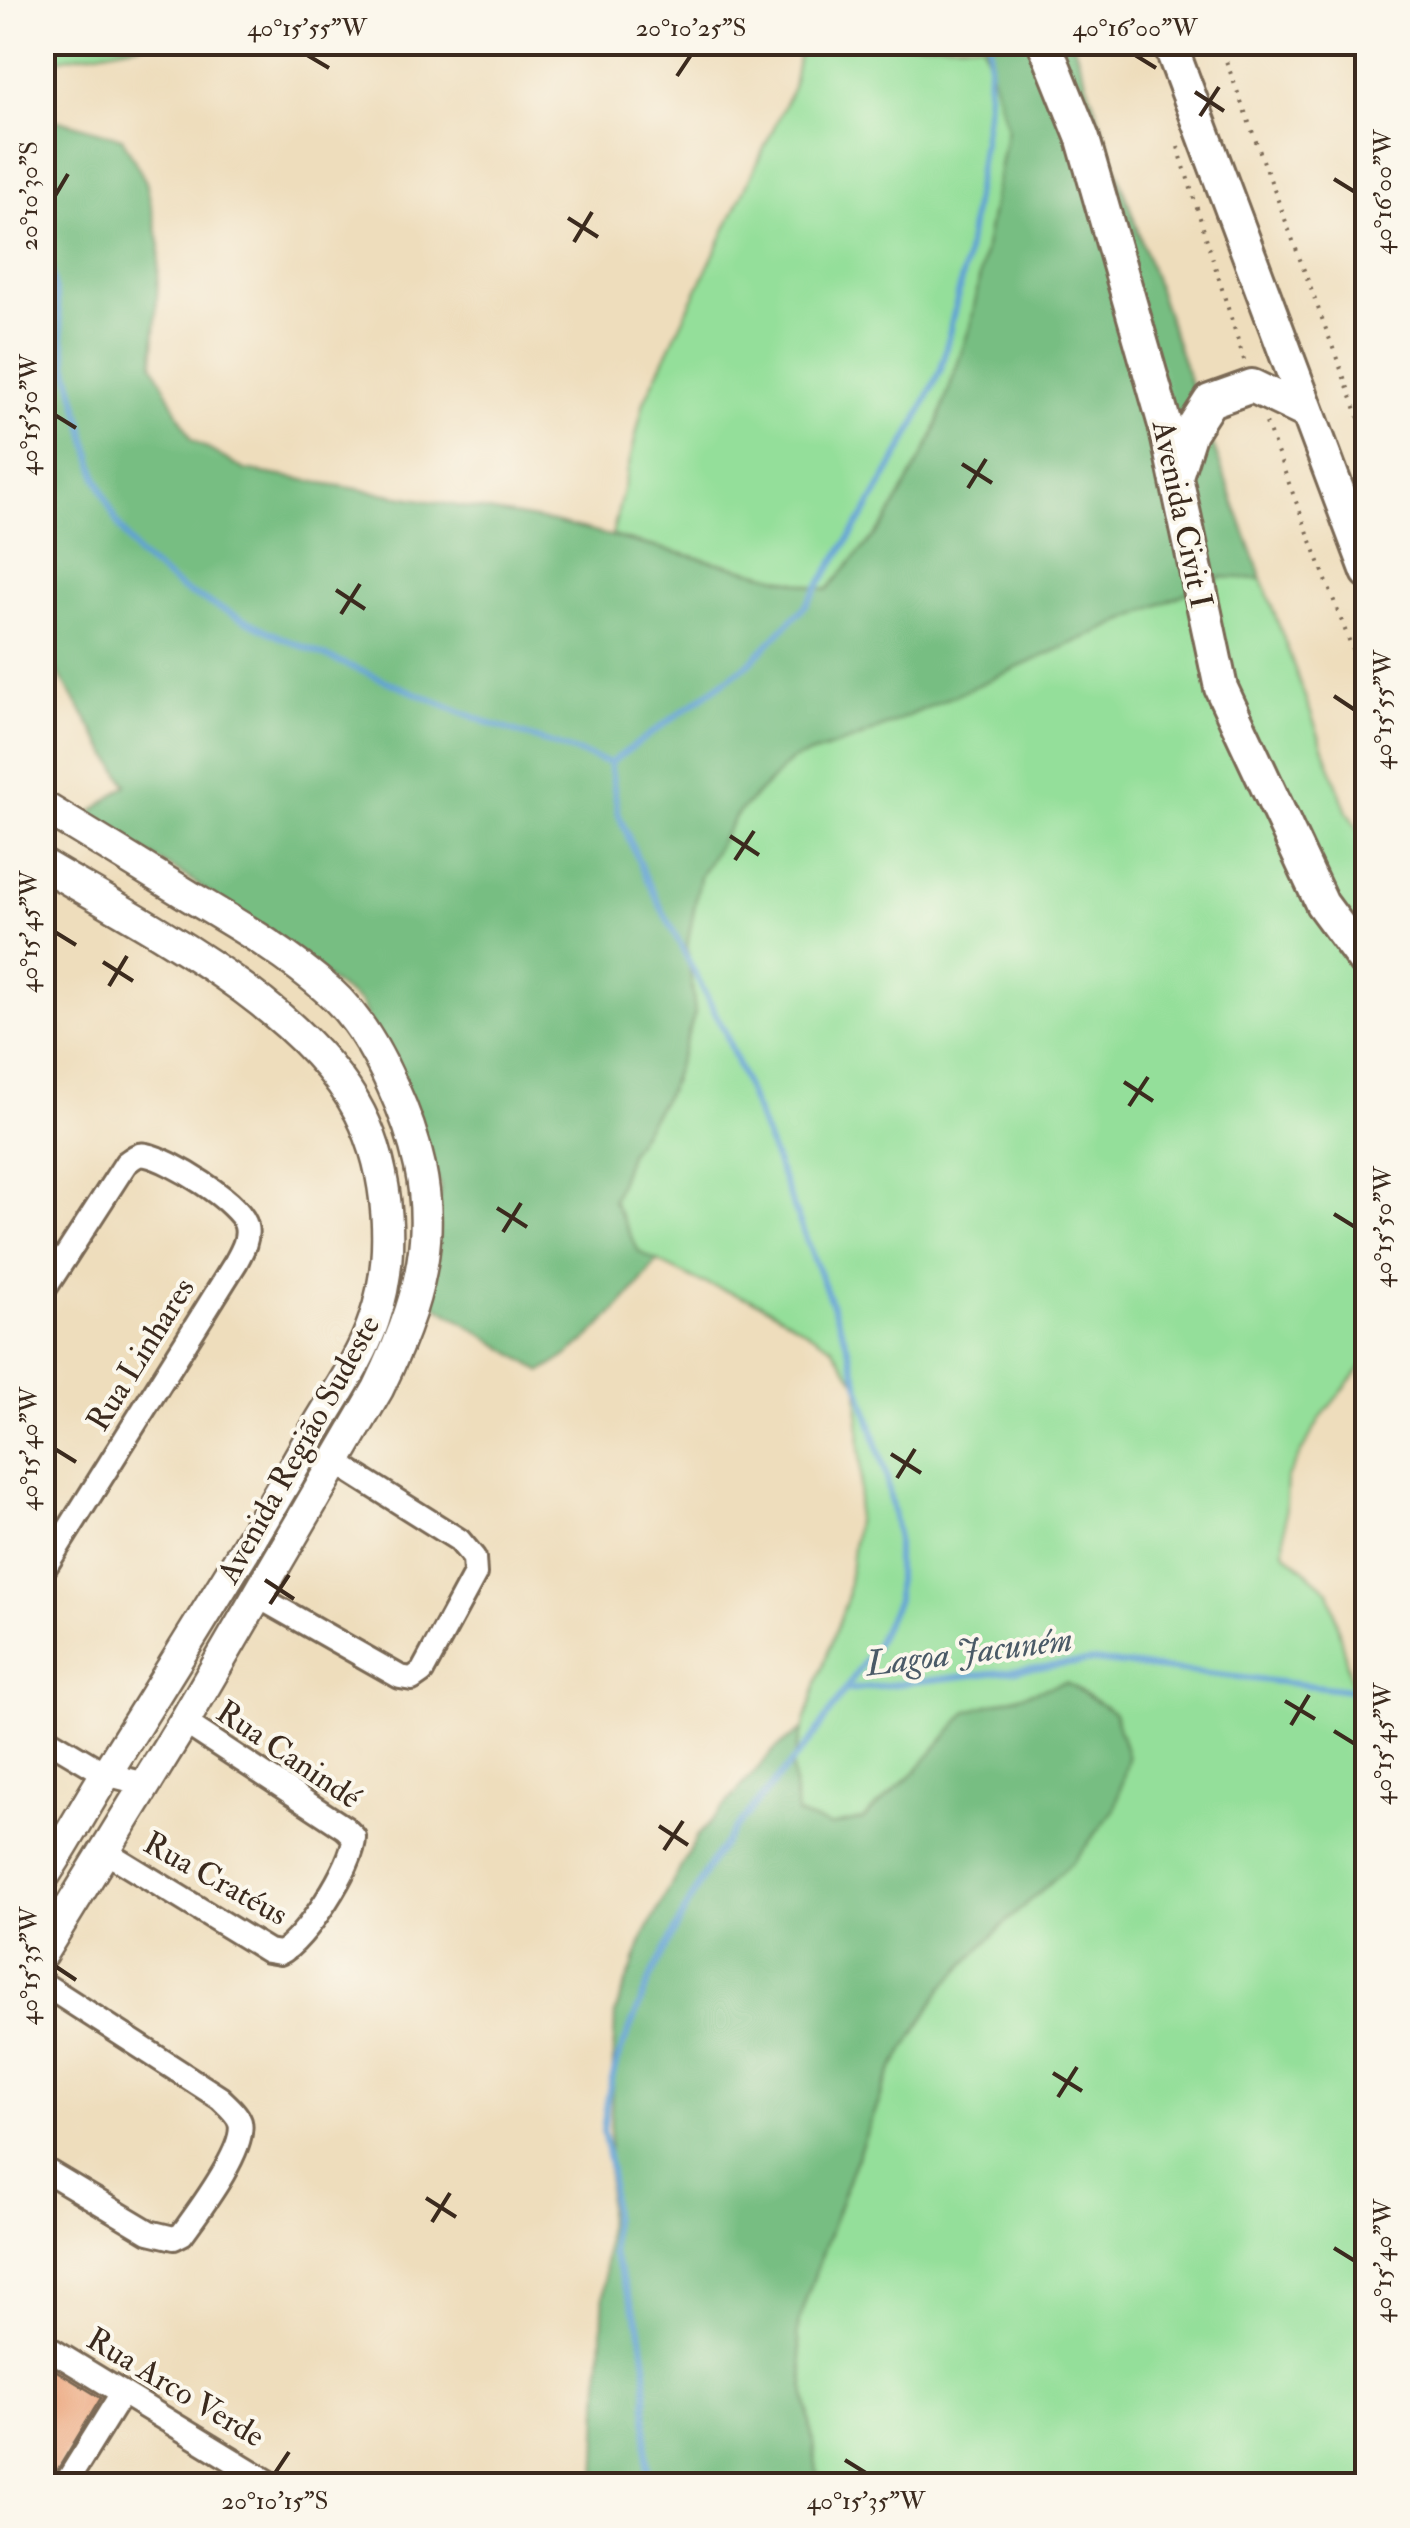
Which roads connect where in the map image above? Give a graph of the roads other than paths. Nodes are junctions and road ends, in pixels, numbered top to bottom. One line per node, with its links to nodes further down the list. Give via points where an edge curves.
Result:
1 (1044, 42): 4 (main road, Avenida Civit I, via 1082,138)
2 (1169, 42): 3 (main road)
3 (1306, 412): 4 (main road, via 1252,386 1210,401 1190,432); 5 (main road)
4 (1176, 476): 8 (main road, Avenida Civit I, via 1221,688 1322,904)
5 (1368, 572)
6 (42, 806): 10 (street, Avenida Região Sudeste, via 228,919 331,993 378,1055 403,1109 425,1193 417,1298)
7 (42, 864): 11 (street, Avenida Região Sudeste, via 220,974 291,1028 338,1080 375,1150 386,1239 374,1319)
8 (1368, 966)
9 (42, 1293): 12 (street, Rua Linhares, via 126,1163 142,1154 196,1180 242,1215 243,1248)
10 (337, 1463): 13 (street, Avenida Região Sudeste); 13 (street, via 474,1558 475,1574 422,1672 405,1679)
11 (244, 1552): 13 (street); 16 (street, Avenida Região Sudeste)
12 (42, 1572)
13 (265, 1584): 14 (street, Avenida Região Sudeste)
14 (184, 1722): 17 (street, Avenida Região Sudeste); 20 (street, Rua Canindé, via 351,1832 351,1858)
15 (42, 1736): 16 (street)
16 (106, 1774): 17 (street); 19 (street, Avenida Região Sudeste)
17 (145, 1784): 18 (street, Avenida Região Sudeste)
18 (106, 1852): 20 (street, Rua Cratéus, via 275,1953 298,1940); 21 (street, Avenida Região Sudeste)
19 (42, 1879)
20 (328, 1895)
21 (42, 1953)
22 (42, 1984): 23 (street, via 220,2098 240,2120 221,2180 174,2238 149,2232)
23 (42, 2168)
24 (42, 2344): 25 (street, Rua Arco Verde)
25 (122, 2393): 26 (street); 27 (street, Rua Arco Verde)
26 (64, 2486)
27 (275, 2486)

